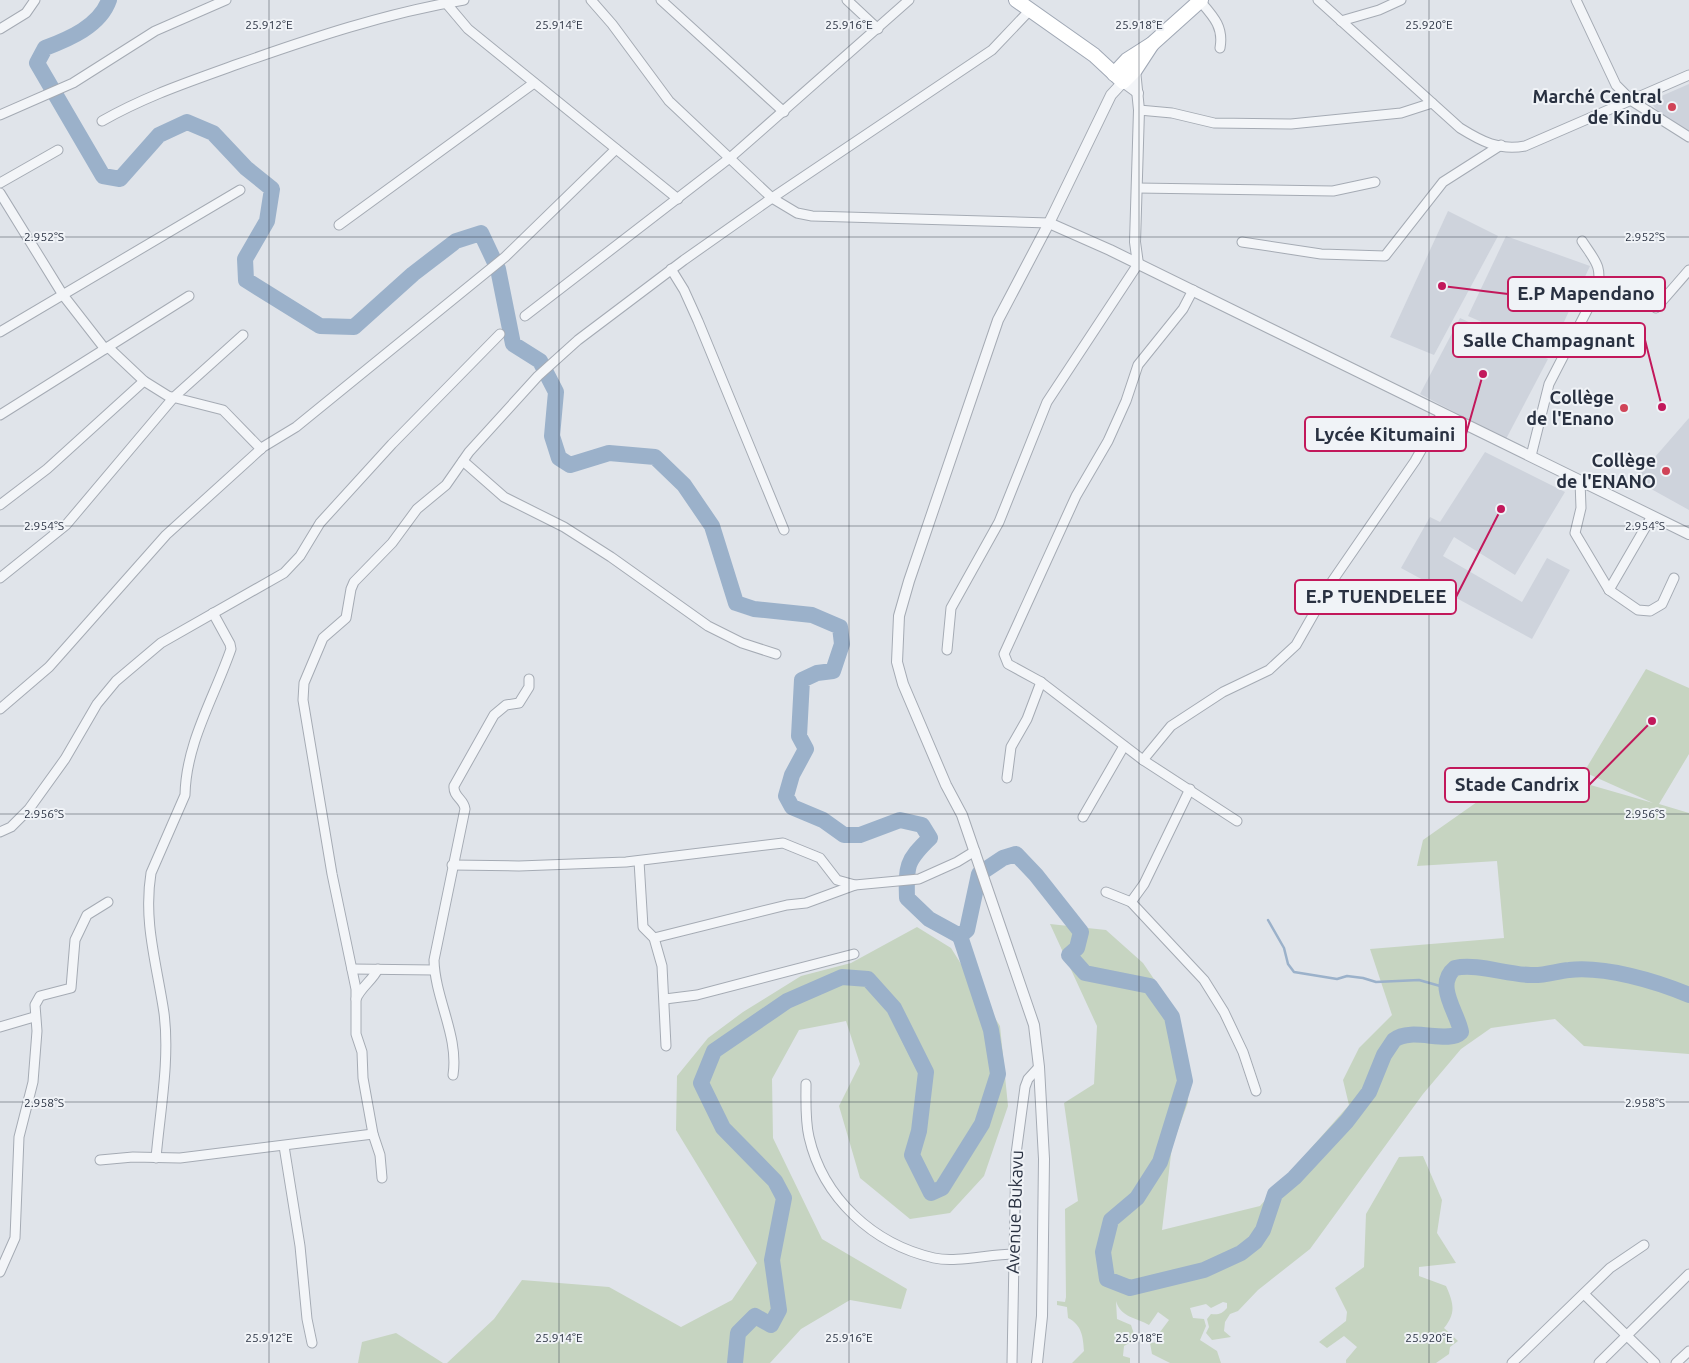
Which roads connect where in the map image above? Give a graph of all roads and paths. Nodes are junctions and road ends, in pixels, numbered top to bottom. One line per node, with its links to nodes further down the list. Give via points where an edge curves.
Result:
1 (35, 0): 16 (street, via 25,14)
2 (226, 0): 29 (street, via 155,31 73,83)
3 (464, 0): 13 (street)
4 (591, 0): 35 (street, via 669,100)
5 (661, 0): 28 (street)
6 (847, 0): 17 (street)
7 (909, 0): 17 (street)
8 (1016, 0): 14 (main road)
9 (1201, 0): 18 (street, via 1219,24); 20 (main road)
10 (1318, 0): 15 (street)
11 (1401, 0): 15 (street)
12 (1576, 0): 25 (street, via 1616,85)
13 (446, 3): 23 (street, via 468,29); 30 (street, via 350,26 200,77 156,93)
14 (1030, 10): 19 (main road); 41 (street, via 992,50)
15 (1341, 21): 26 (street)
16 (0, 29)
17 (878, 29): 28 (street)
18 (1220, 48)
19 (1094, 55): 20 (main road); 22 (main road)
20 (1131, 65): 22 (main road); 24 (street)
21 (1689, 75): 25 (street)
22 (1119, 78): 24 (street); 43 (street)
23 (534, 83): 33 (street); 44 (street)
24 (1138, 93): 27 (street)
25 (1632, 101): 31 (street); 32 (street, via 1525,146)
26 (1432, 103): 27 (street, via 1401,112 1291,124 1214,123 1172,113); 32 (street, via 1460,128 1485,144)
27 (1138, 110): 38 (street)
28 (784, 112): 35 (street)
29 (0, 116)
30 (102, 121)
31 (1689, 137)
32 (1501, 145): 46 (street, via 1443,182 1385,256 1320,254)
33 (616, 149): 42 (street); 63 (street, via 505,257 296,428)
34 (58, 150): 37 (street)
35 (731, 157): 41 (street); 42 (street)
36 (1375, 182): 38 (street, via 1333,190)
37 (0, 183)
38 (1137, 188): 47 (street)
39 (240, 190): 51 (street)
40 (0, 194): 51 (street)
41 (772, 198): 43 (street, via 797,214 812,216); 48 (street)
42 (678, 199): 54 (street)
43 (1049, 223): 47 (street); 87 (street, via 998,320 899,616 897,662 903,684)
44 (339, 225)
45 (1582, 241): 64 (street, via 1598,265 1601,276 1597,291 1549,384)
46 (1242, 242)
47 (1138, 264): 50 (street); 75 (street, via 1047,402 999,522 951,608)
48 (672, 269): 65 (street, via 551,363); 69 (street, via 698,321)
49 (1687, 275): 53 (street)
50 (1193, 290): 61 (street); 78 (street, via 1184,309 1138,365 1108,442 1076,496 1005,649 1008,664)
51 (63, 295): 55 (street); 58 (street)
52 (189, 296): 58 (street)
53 (1656, 308)
54 (525, 316)
55 (0, 332)
56 (500, 334): 74 (street, via 418,416 320,523 300,556 284,573)
57 (243, 335): 60 (street)
58 (107, 348): 59 (street); 62 (street)
59 (144, 381): 60 (street); 67 (street, via 47,469)
60 (174, 397): 63 (street, via 223,410); 71 (street, via 66,525)
61 (1442, 413): 64 (street); 81 (street, via 1415,461 1333,580 1296,645 1269,670 1223,692 1171,726)
62 (0, 415)
63 (261, 449): 79 (street, via 166,535 49,667)
64 (1531, 456): 66 (street)
65 (462, 461): 76 (street, via 504,497 564,527 708,626); 96 (street, via 446,485 417,509 392,543 354,582 346,618 323,638 304,683 309,742)
66 (1580, 481): 68 (street); 73 (street, via 1581,508 1574,533)
67 (0, 505)
68 (1652, 516): 70 (street); 73 (street)
69 (784, 530)
70 (1689, 534)
71 (0, 578)
72 (1674, 578): 73 (street, via 1662,604 1650,611 1638,610)
73 (1609, 590)
74 (214, 613): 86 (street, via 161,643 116,681 29,809 11,827); 110 (street, via 231,649 196,734 188,758 185,795 151,873 149,886 148,918 164,1014 166,1053)
75 (947, 650)
76 (776, 654)
77 (529, 679): 89 (street, via 528,687 518,702 506,705 494,715 454,786 455,796 465,809)
78 (1040, 682): 80 (street); 82 (street, via 1027,719 1011,747)
79 (0, 709)
80 (1124, 746): 81 (street); 84 (street)
81 (1144, 760): 83 (street)
82 (1007, 778)
83 (1190, 789): 85 (street); 93 (street, via 1144,884)
84 (1083, 818)
85 (1237, 821)
86 (0, 832)
87 (976, 854): 90 (street, via 919,880); 104 (street, via 1034,1025)
88 (639, 861): 89 (street); 90 (street, via 786,843 820,858 837,880); 94 (street, via 643,927)
89 (452, 865): 98 (street)
90 (855, 885): 94 (street, via 806,903)
91 (1106, 892): 93 (street)
92 (108, 902): 101 (street, via 87,915 75,940 71,988 40,996)
93 (1131, 902): 107 (street, via 1204,980 1243,1052)
94 (654, 938): 100 (street, via 662,966)
95 (854, 954): 100 (street, via 697,995)
96 (352, 969): 97 (street); 99 (street)
97 (378, 969): 98 (street); 99 (street, via 360,989)
98 (434, 970): 105 (street, via 455,1057)
99 (356, 999): 108 (street, via 356,1034 362,1052)
100 (665, 999): 103 (street)
101 (34, 1017): 102 (street); 115 (street, via 33,1082 18,1137 15,1238)
102 (0, 1027)
103 (666, 1046)
104 (1040, 1067): 114 (street, Avenue Bukavu, via 1025,1087 1017,1144); 122 (street, via 1044,1159 1042,1316)
105 (452, 1075)
106 (806, 1084): 114 (street, via 808,1137 818,1162 841,1204 873,1232 896,1245 936,1258)
107 (1256, 1091)
108 (373, 1134): 109 (street); 112 (street, via 380,1155)
109 (284, 1146): 110 (street); 119 (street)
110 (156, 1158): 111 (street)
111 (100, 1160)
112 (382, 1178)
113 (1644, 1245): 117 (street, via 1610,1268)
114 (1014, 1254): 121 (street, Avenue Bukavu)
115 (0, 1272)
116 (1689, 1274): 118 (street)
117 (1584, 1294): 118 (street); 123 (street)
118 (1627, 1336): 124 (street); 125 (street)
119 (312, 1344)
120 (1689, 1351): 126 (street)
121 (1012, 1363)
122 (1037, 1363)
123 (1512, 1363)
124 (1599, 1363)
125 (1656, 1363)
126 (1676, 1363)

